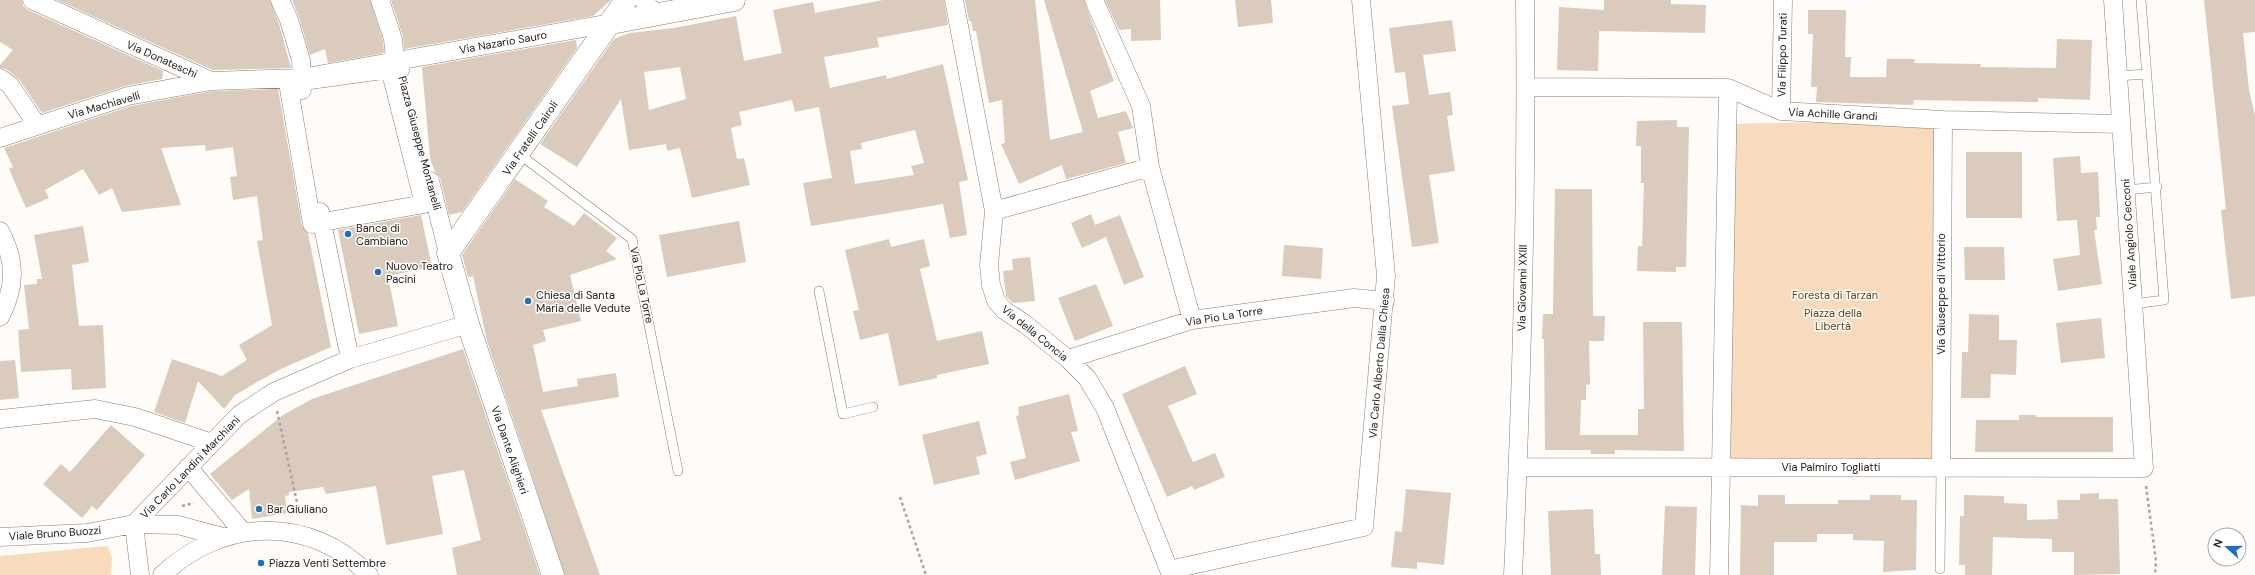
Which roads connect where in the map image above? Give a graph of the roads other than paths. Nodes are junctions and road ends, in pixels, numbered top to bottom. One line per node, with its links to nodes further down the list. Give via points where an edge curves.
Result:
1 (32, 0): 21 (street, Via Donateschi)
2 (280, 0): 20 (street, via 301,60)
3 (380, 0): 16 (street, Piazza Giuseppe Montanelli, via 393,39)
4 (626, 0): 15 (street, Via Fratelli Cairoli)
5 (643, 0): 14 (street, via 653,11)
6 (734, 0): 14 (street)
7 (954, 0): 33 (street, Via della Concia)
8 (1094, 0): 30 (street, via 1141,106)
9 (1361, 0): 38 (street, Via Carlo Alberto Dalla Chiesa, via 1386,276)
10 (1525, 0): 22 (street, Via Giovanni XXIII)
11 (1783, 0): 24 (street, Via Filippo Turati)
12 (2113, 0): 18 (street, Viale Angiolo Cecconi)
13 (2141, 0): 17 (lane)
14 (664, 13): 15 (street)
15 (611, 23): 16 (street, Via Nazario Sauro); 29 (street, Via Fratelli Cairoli)
16 (395, 60): 20 (street); 36 (street, Piazza Giuseppe Montanelli, via 402,74)
17 (2147, 74): 18 (lane); 31 (lane)
18 (2118, 76): 26 (street, Viale Angiolo Cecconi)
19 (0, 78): 27 (street, via 10,85)
20 (301, 80): 21 (street, Via Donateschi); 34 (street); 34 (street, Piazza Giuseppe Montanelli, via 390,69 424,204)
21 (211, 81): 27 (street, Via Machiavelli, via 128,96)
22 (1526, 87): 23 (street, Via Achille Grandi); 50 (street, Via Giovanni XXIII)
23 (1728, 88): 24 (street, Via Achille Grandi); 48 (street)
24 (1781, 111): 25 (street, Via Achille Grandi)
25 (1943, 120): 26 (street, Via Achille Grandi); 51 (street, Via Giuseppe di Vittorio)
26 (2120, 124): 32 (street, Viale Angiolo Cecconi)
27 (37, 125): 28 (street, Via Machiavelli)
28 (0, 138)
29 (519, 154): 36 (street, Via Fratelli Cairoli); 53 (lane, Via Pio La Torre, via 632,239)
30 (1150, 167): 33 (street); 41 (street)
31 (2156, 187): 32 (lane); 39 (lane, via 2164,300)
32 (2126, 190): 39 (street, Viale Angiolo Cecconi)
33 (994, 211): 44 (street, Via della Concia, via 989,265 996,301)
34 (322, 222): 43 (street)
35 (0, 231): 40 (street, via 9,249 12,284)
36 (448, 253): 42 (street, Via Dante Alighieri)
37 (819, 291): 45 (lane, via 843,414)
38 (1385, 301): 41 (street, Via Pio La Torre, via 1354,298); 59 (street, Via Carlo Alberto Dalla Chiesa, via 1364,527)
39 (2133, 304): 52 (street, Viale Angiolo Cecconi)
40 (0, 317)
41 (1192, 320): 44 (street, Via Pio La Torre)
42 (468, 324): 43 (street, Via Carlo Landini Marchiani); 63 (street, Via Dante Alighieri)
43 (350, 359): 47 (street, Via Carlo Landini Marchiani, via 273,393 239,415)
44 (1068, 359): 59 (street, Via della Concia, via 1087,378 1105,408)
45 (873, 407)
46 (0, 419): 47 (street, via 96,409 135,417)
47 (212, 443): 49 (street, Via Carlo Landini Marchiani)
48 (1721, 466): 50 (street, Via Palmiro Togliatti); 51 (street, Via Palmiro Togliatti); 65 (street)
49 (188, 467): 54 (street, Via Carlo Landini Marchiani); 55 (street)
50 (1518, 467): 64 (street, Via Giovanni XXIII)
51 (1941, 468): 52 (street, Via Palmiro Togliatti); 58 (lane)
52 (2144, 468)
53 (678, 471)
54 (134, 524): 56 (street, Viale Bruno Buozzi, via 87,533); 57 (street, via 178,525); 60 (street)
55 (243, 532): 57 (street); 62 (street, via 263,530 304,536 344,554)
56 (0, 537)
57 (223, 537): 61 (street, via 183,556)
58 (1940, 570)
59 (1171, 573)
60 (140, 575)
61 (162, 575)
62 (369, 575)
63 (552, 575)
64 (1513, 575)
65 (1720, 575)

